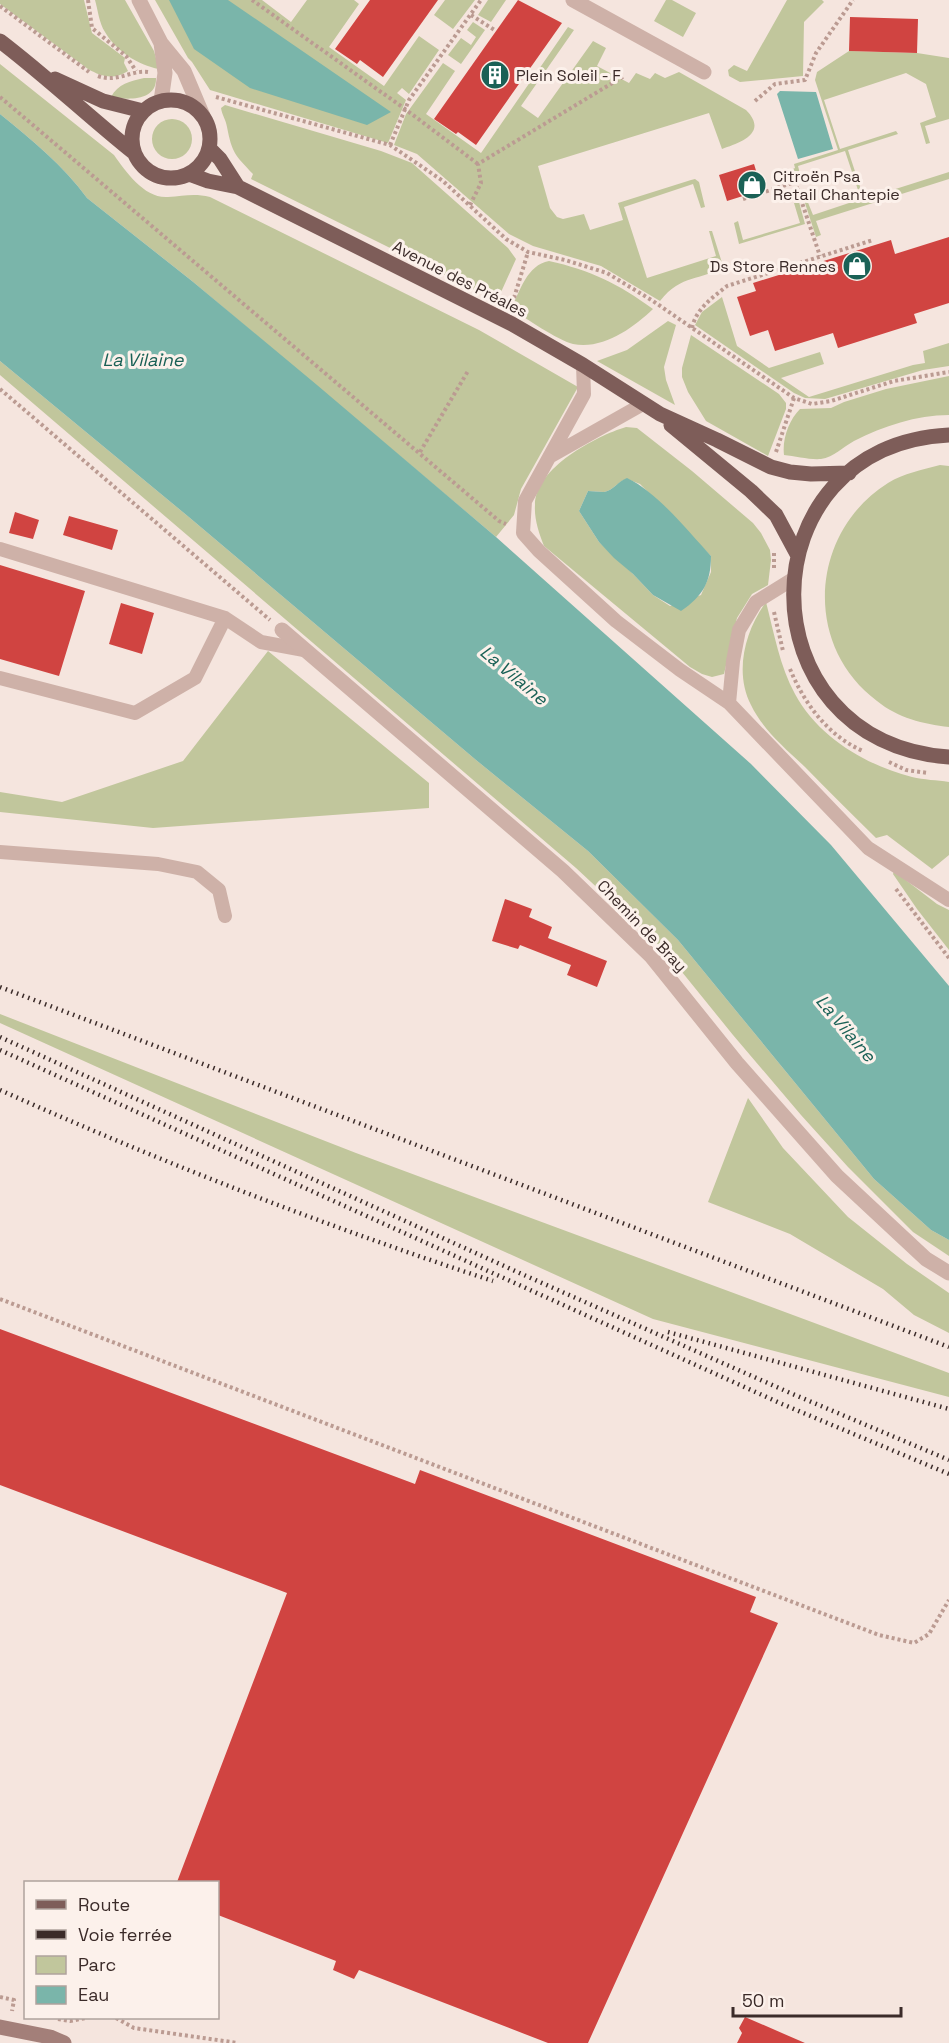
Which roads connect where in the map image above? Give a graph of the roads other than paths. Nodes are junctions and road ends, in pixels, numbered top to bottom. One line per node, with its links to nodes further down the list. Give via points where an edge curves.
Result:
1 (139, 0): 4 (street)
2 (573, 0): 6 (street)
3 (0, 41): 5 (main road)
4 (161, 43): 7 (street, via 165,73); 9 (street, via 184,71)
5 (39, 71): 8 (main road, via 103,101); 11 (main road)
6 (705, 72)
7 (160, 100): 8 (main road); 9 (main road, via 192,105)
8 (143, 111): 11 (main road, via 131,137)
9 (203, 117): 10 (main road, via 210,132)
10 (209, 148): 12 (main road); 13 (main road)
11 (133, 152): 12 (main road, via 142,166 156,175 172,178)
12 (189, 174): 13 (main road, Avenue des Préales)
13 (238, 187): 14 (main road, Avenue des Préales, via 512,324)
14 (583, 365): 15 (main road, Avenue des Préales); 18 (lane, via 584,394)
15 (643, 404): 16 (main road, Avenue des Préales); 18 (lane)
16 (660, 414): 19 (main road, Avenue des Préales, via 771,467 811,474); 21 (main road, Avenue des Préales, via 776,515)
17 (949, 435): 19 (main road, via 889,448)
18 (550, 456): 27 (lane, via 525,501 523,533 616,621)
19 (849, 472): 21 (main road, via 817,510)
20 (0, 549): 23 (lane)
21 (797, 554): 22 (main road)
22 (793, 579): 27 (lane, via 756,602 739,630); 28 (main road, via 792,603 802,652 826,694 843,713 883,741 906,750)
23 (225, 618): 25 (lane, via 261,642); 26 (lane, via 195,678 135,713)
24 (282, 630): 25 (street, Chemin de Bray)
25 (304, 650): 32 (street, Chemin de Bray, via 563,871 651,956 737,1063 837,1176 926,1258)
26 (0, 678)
27 (729, 703): 30 (lane, via 868,848)
28 (949, 757)
29 (0, 852): 31 (lane, via 158,864 197,872 219,890)
30 (949, 900)
31 (225, 916)
32 (949, 1273)
33 (0, 2027): 34 (street)
34 (64, 2043)

